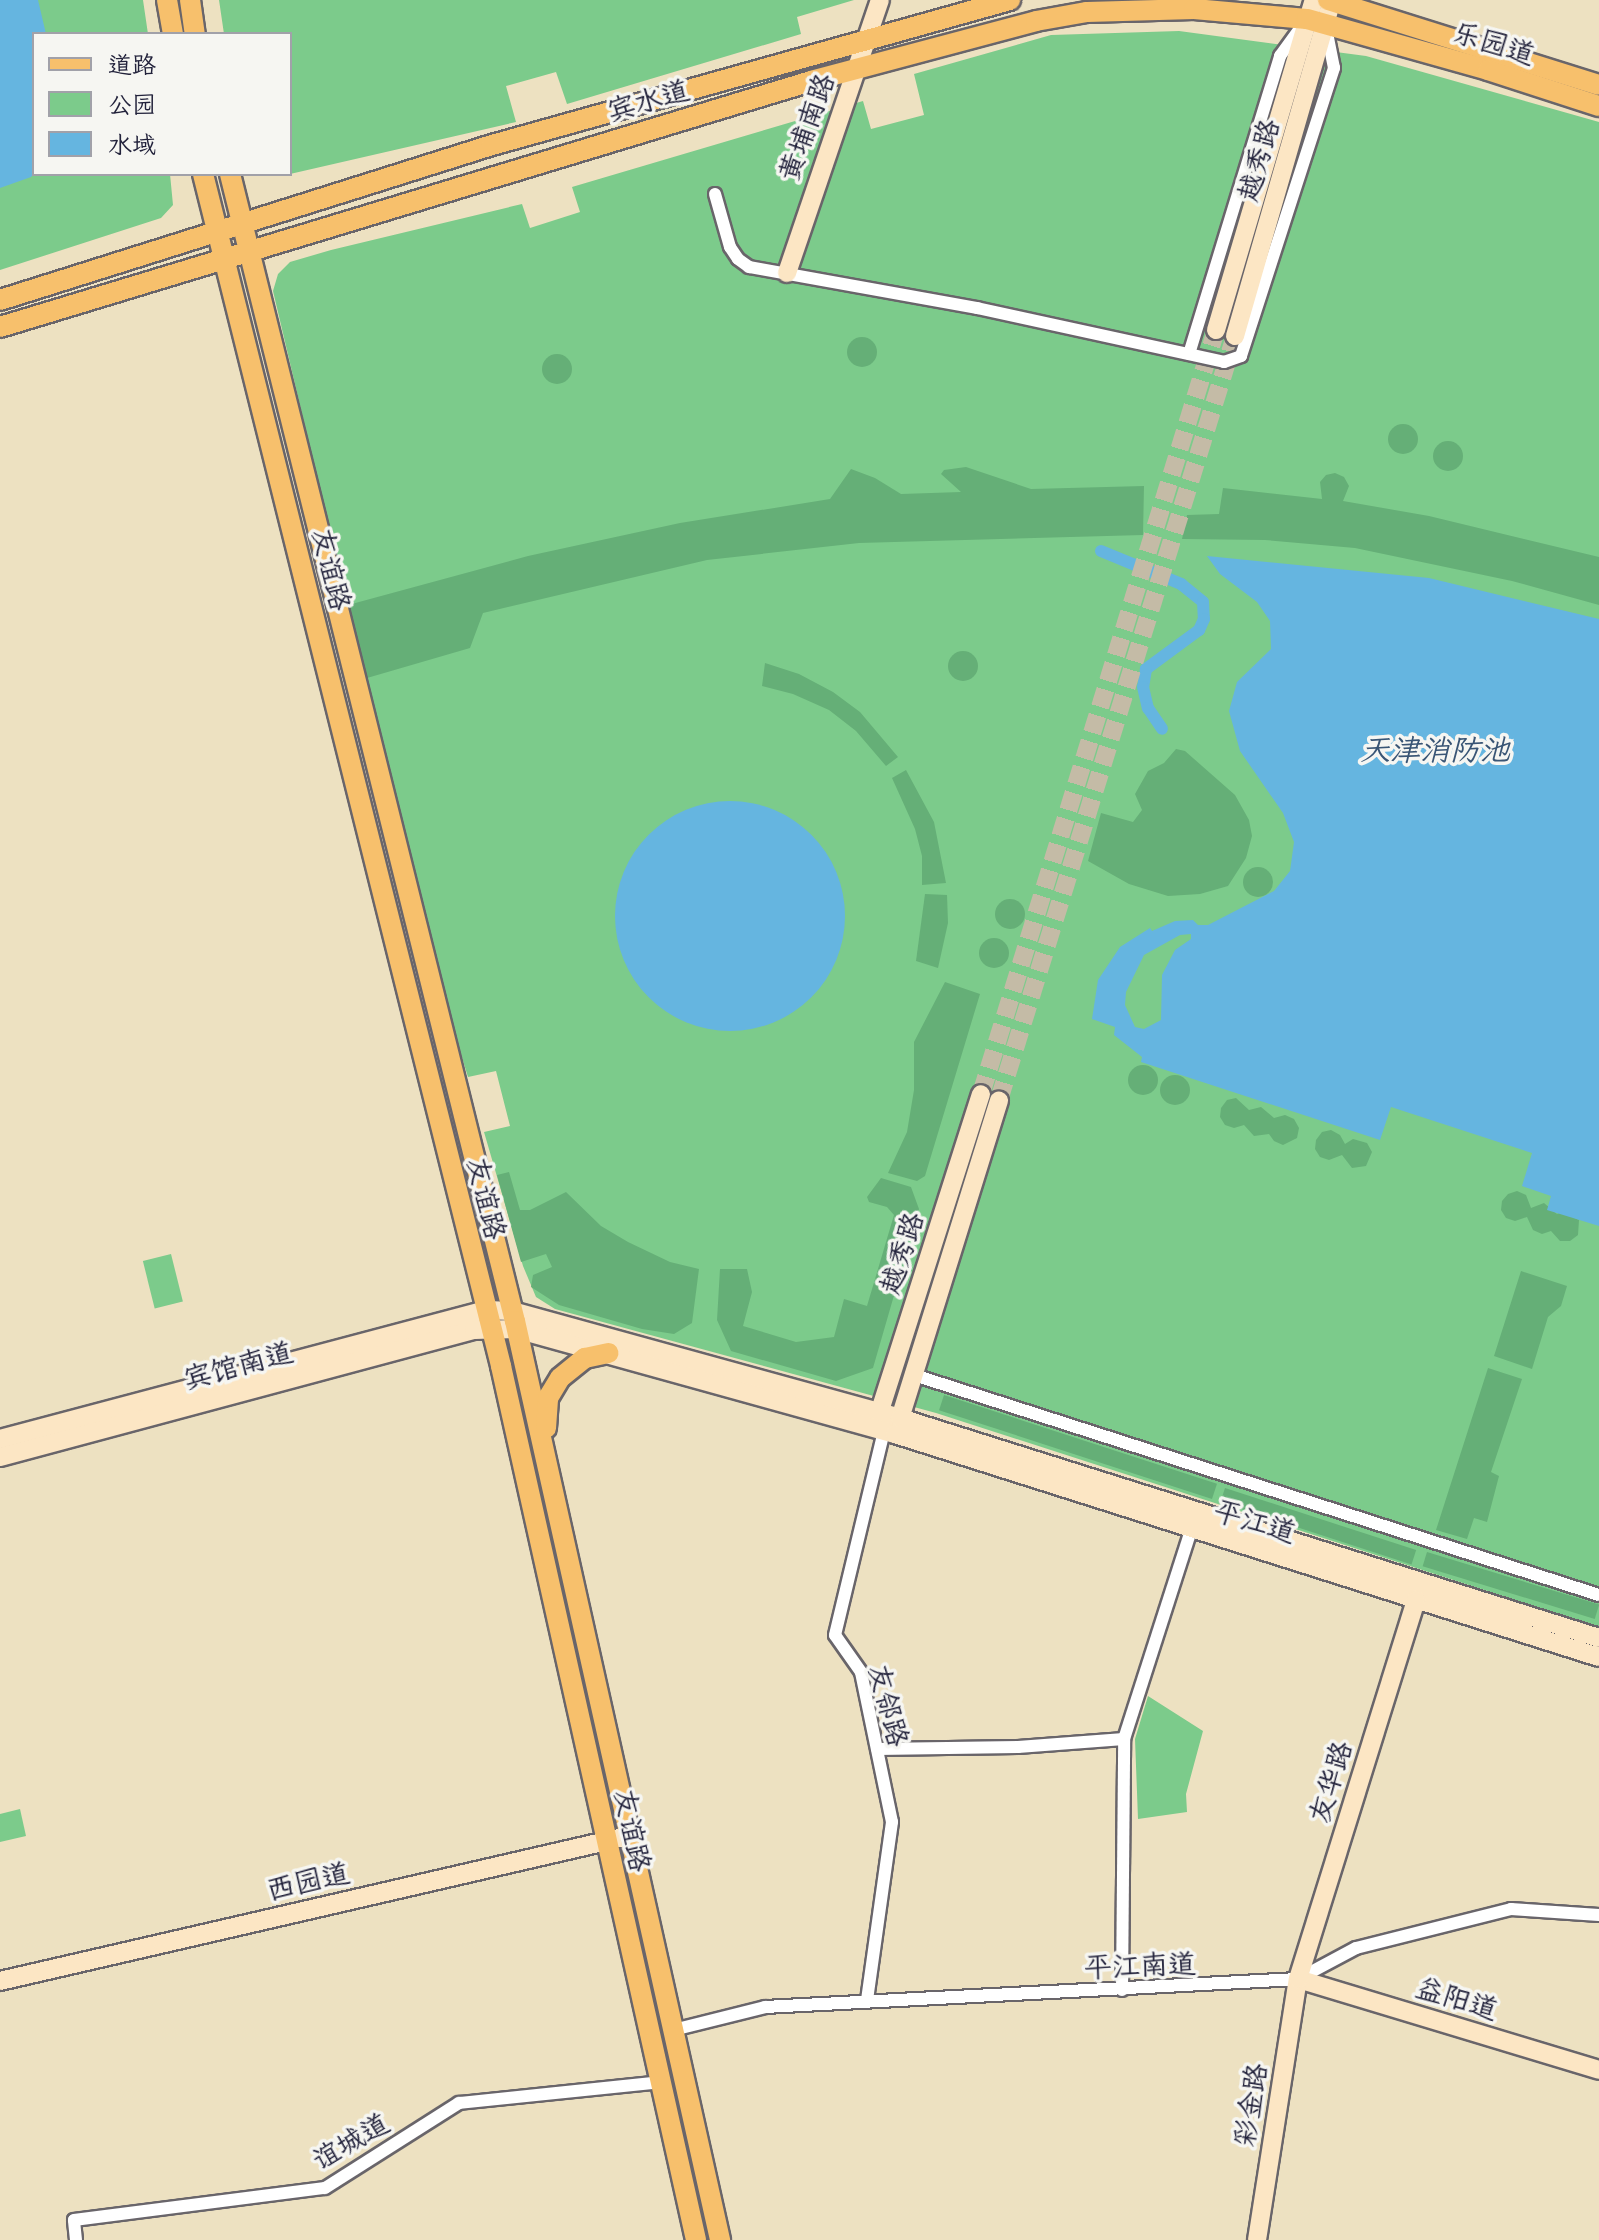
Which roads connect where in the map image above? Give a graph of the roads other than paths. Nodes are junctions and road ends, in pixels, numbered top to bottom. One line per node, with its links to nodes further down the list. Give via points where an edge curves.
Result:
1 (167, 0): 8 (main road)
2 (190, 0): 9 (main road)
3 (869, 0): 10 (street, 黄埔南路)
4 (880, 0): 10 (street, 黄埔南路)
5 (1010, 0): 10 (main road, 宾水道)
6 (1331, 0): 7 (street, 越秀路); 12 (main road, 乐园道)
7 (1315, 14): 11 (main road, 宾水道, via 1087,12 1022,24); 13 (main road, 乐园道); 24 (street, 越秀路); 25 (street, 越秀路); 26 (street, via 1280,56); 26 (street, via 1334,68 1241,356 1224,362)
8 (173, 32)
9 (195, 32)
10 (859, 44): 11 (street, 黄埔南路); 17 (main road, 宾水道, via 492,145)
11 (850, 71): 19 (main road, 宾水道); 21 (street, 黄埔南路)
12 (1599, 85)
13 (1599, 106)
14 (204, 176): 18 (main road, 友谊路)
15 (231, 176): 17 (main road, 友谊路)
16 (718, 194): 21 (street, via 738,252 749,262)
17 (244, 222): 18 (main road, 宾水道); 19 (main road, 友谊路)
18 (218, 230): 20 (main road, 友谊路); 22 (main road, 宾水道)
19 (251, 249): 20 (main road, 宾水道); 30 (main road, 友谊路)
20 (225, 256): 23 (main road, 宾水道); 29 (main road, 友谊路)
21 (783, 270): 26 (street)
22 (0, 300)
23 (0, 327)
24 (1216, 330)
25 (1235, 336)
26 (1189, 353)
27 (981, 1094): 33 (street, 越秀路)
28 (999, 1100): 32 (street, 越秀路)
29 (488, 1319): 30 (street); 34 (street, 宾馆南道); 35 (street, 宾馆南道); 45 (main road, 友谊路)
30 (514, 1320): 31 (street); 33 (street); 36 (main road, 友谊路)
31 (608, 1353): 33 (street); 36 (main road, via 578,1362 550,1392 545,1422)
32 (914, 1375): 33 (street, 越秀路); 38 (street)
33 (887, 1425): 37 (street, 平江道); 40 (street, 平江道); 43 (street, 友邻路, via 835,1635 861,1672)
34 (0, 1439)
35 (0, 1457)
36 (549, 1475): 44 (main road, 友谊路)
37 (1191, 1530): 39 (street, 平江道); 42 (street)
38 (1599, 1595)
39 (1416, 1600): 41 (street, 平江道); 48 (street, 友华路)
40 (1599, 1638)
41 (1599, 1657)
42 (1124, 1739): 43 (street); 50 (street)
43 (877, 1749): 51 (street, 友邻路, via 892,1822)
44 (627, 1831): 45 (street, 西园道); 52 (main road, 友谊路)
45 (606, 1836): 47 (street, 西园道); 49 (street, 西园道); 54 (main road, 友谊路)
46 (1599, 1915): 48 (street, 平江南道, via 1511,1909 1459,1920 1356,1948)
47 (0, 1970)
48 (1298, 1979): 50 (street, 平江南道); 53 (street, 益阳道); 58 (street, 彩金路)
49 (0, 1981)
50 (1122, 1990): 51 (street, 平江南道)
51 (867, 2000): 52 (street, 平江南道, via 765,2007)
52 (673, 2030): 57 (main road, 友谊路)
53 (1599, 2070)
54 (661, 2082): 55 (street, 谊城道, via 459,2103 325,2188 74,2220); 56 (main road, 友谊路)
55 (76, 2240)
56 (696, 2240)
57 (720, 2240)
58 (1257, 2240)

